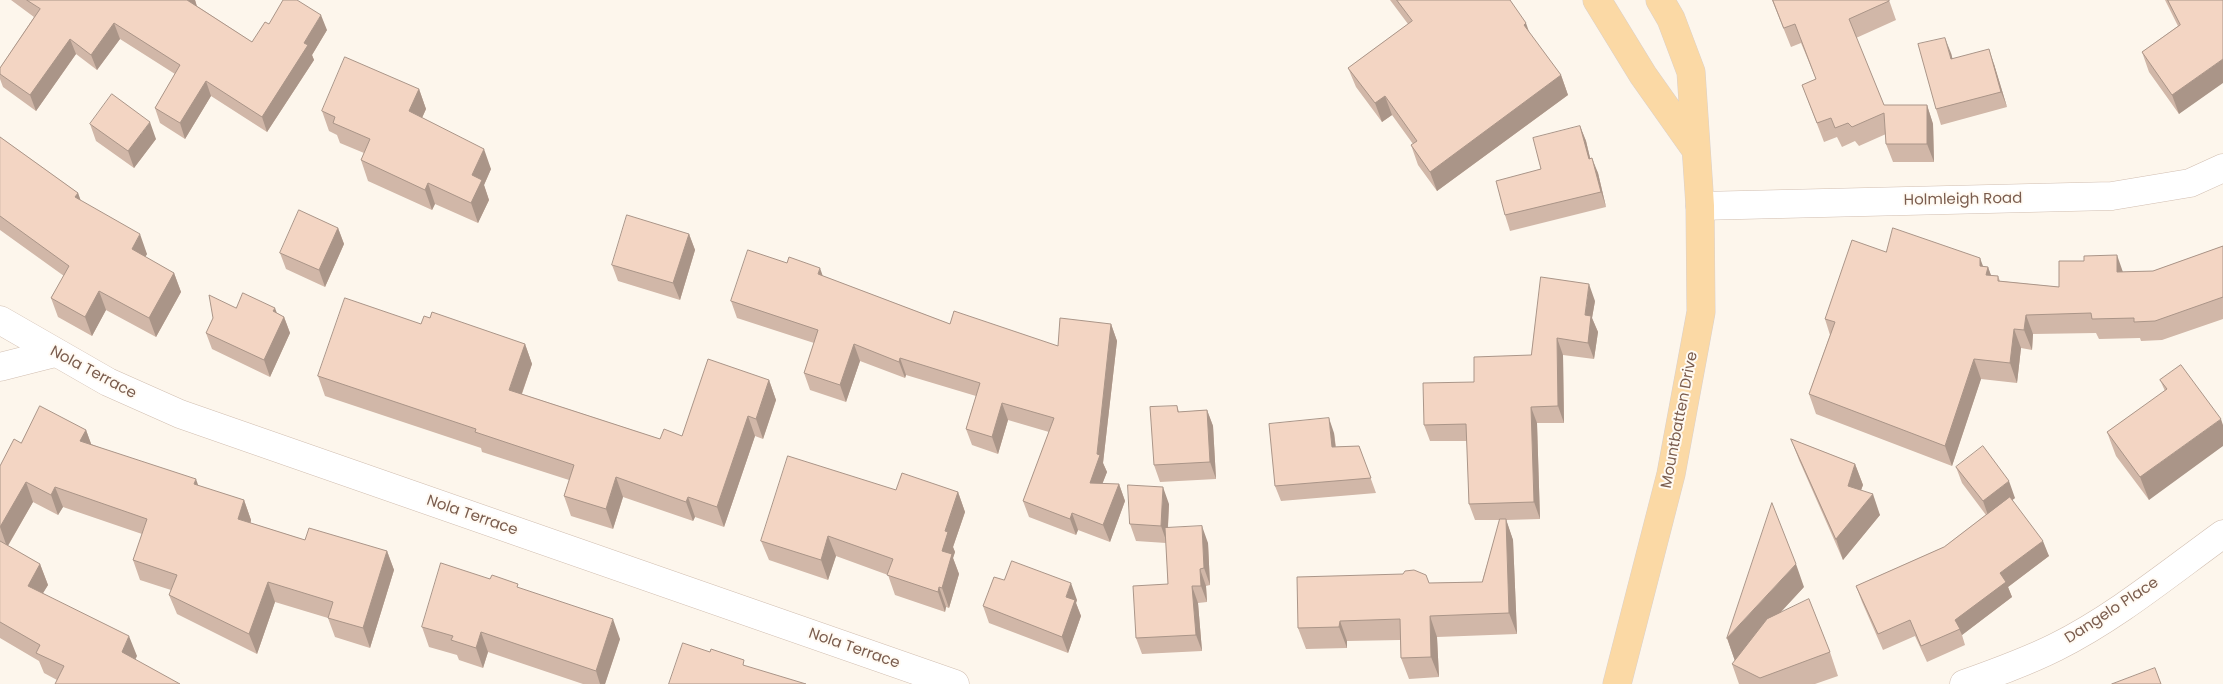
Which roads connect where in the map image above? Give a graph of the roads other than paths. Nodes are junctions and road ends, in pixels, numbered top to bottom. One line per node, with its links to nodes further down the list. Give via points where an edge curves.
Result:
1 (1597, 0): 3 (main road)
2 (1660, 0): 3 (main road, Mountbatten Drive, via 1671,19 1691,72)
3 (1696, 150): 5 (main road, Mountbatten Drive)
4 (2223, 168): 5 (street, Holmleigh Road, via 2190,183 2112,196)
5 (1700, 206): 11 (main road, Mountbatten Drive, via 1701,312 1671,474)
6 (0, 320): 7 (street, Nola Terrace)
7 (55, 353): 8 (street); 10 (street, Nola Terrace, via 108,382 180,414)
8 (0, 367)
9 (2223, 534): 12 (street, Dangelo Place, via 2105,619 2022,663)
10 (955, 684)
11 (1617, 684)
12 (1964, 684)

